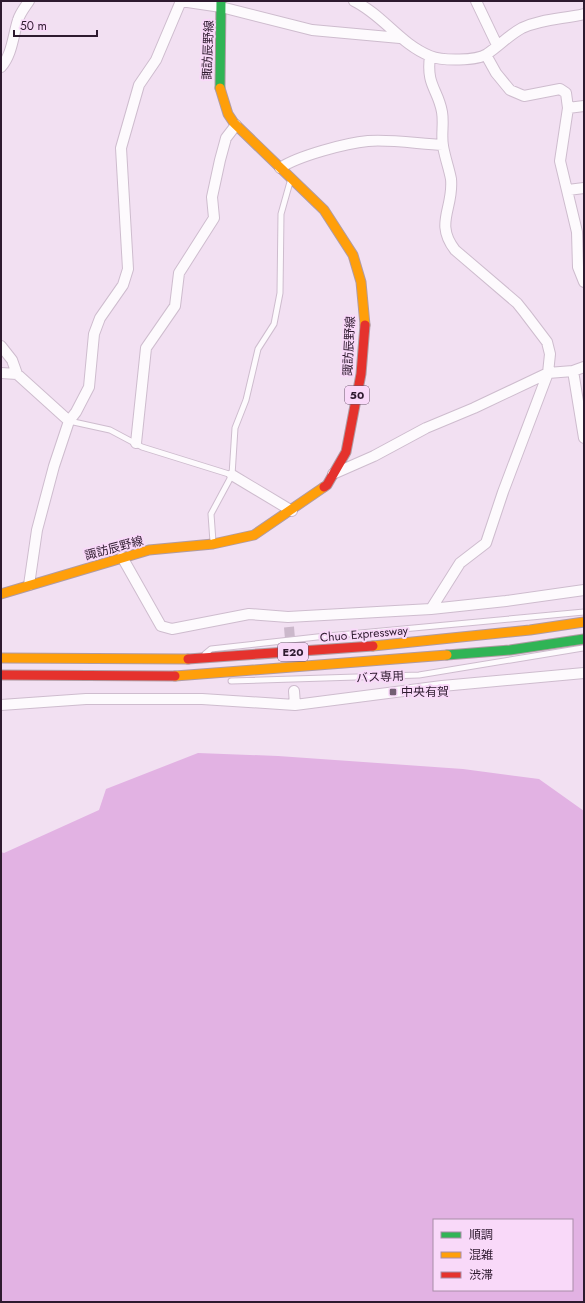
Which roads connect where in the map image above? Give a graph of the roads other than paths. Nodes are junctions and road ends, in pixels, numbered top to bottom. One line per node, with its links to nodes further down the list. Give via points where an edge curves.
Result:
1 (29, 1): 11 (street, via 18,18 9,52)
2 (181, 1): 5 (street); 28 (street, via 156,60 139,84 131,107 121,148 128,269 123,285 100,318 94,334 89,387)
3 (354, 1): 7 (street, via 368,8)
4 (476, 1): 8 (street)
5 (221, 4): 7 (street, via 312,30); 14 (main road, 諏訪辰野線 / 50, via 218,85 228,114)
6 (584, 14): 8 (street, via 544,20 522,28)
7 (400, 38): 10 (street)
8 (497, 45): 9 (street)
9 (486, 55): 10 (street, via 456,60); 13 (street, via 510,90 524,96 560,89 566,93)
10 (430, 56): 15 (street, via 428,70 442,112)
11 (1, 67)
12 (584, 106): 13 (street)
13 (568, 108): 19 (street, via 560,161)
14 (236, 125): 16 (main road, 諏訪辰野線 / 50); 30 (street, via 226,138 220,160 212,197 214,218 179,273 175,306 146,348)
15 (443, 145): 16 (street, via 369,141 289,161); 26 (street, via 451,180 451,195 445,217 448,240 455,250 517,302 547,342 550,354)
16 (280, 168): 17 (main road, 諏訪辰野線 / 50)
17 (291, 179): 31 (main road, 諏訪辰野線 / 50, via 324,210 353,255 361,282 365,327 361,374 346,452); 32 (lane, via 281,214 280,293 274,324 258,349 246,400 235,428)
18 (584, 188): 19 (street)
19 (568, 190): 20 (street)
20 (580, 232): 21 (street, via 576,248 578,267)
21 (584, 282)
22 (1, 346): 27 (street, via 12,360)
23 (584, 367): 24 (street)
24 (573, 371): 26 (street); 29 (street)
25 (1, 373): 27 (street)
26 (548, 373): 31 (street, via 426,428 374,456); 39 (street, via 486,543 460,563)
27 (17, 374): 28 (street)
28 (69, 421): 30 (lane, via 110,430); 36 (street, via 37,530)
29 (584, 438)
30 (136, 443): 32 (lane)
31 (333, 474): 33 (main road, 諏訪辰野線 / 50, via 327,484)
32 (232, 476): 33 (street); 34 (lane, via 211,514)
33 (292, 510): 34 (main road, 諏訪辰野線 / 50, via 254,535)
34 (213, 544): 35 (main road, 諏訪辰野線 / 50, via 150,550)
35 (122, 557): 36 (main road, 諏訪辰野線 / 50); 41 (street, via 161,626 172,629 249,614)
36 (28, 585): 38 (main road, 諏訪辰野線 / 50)
37 (584, 590): 39 (street)
38 (1, 594)
39 (431, 609): 41 (street)
40 (584, 612): 47 (lane, via 211,649)
41 (288, 617): 43 (street)
42 (584, 622): 47 (main road, Chuo Expressway / E20, via 401,643)
43 (289, 627)
44 (584, 639): 50 (main road, E20, via 510,650)
45 (584, 648): 52 (lane, バス専用, via 419,675)
46 (1, 658): 47 (main road, Chuo Expressway / E20)
47 (200, 658)
48 (584, 673): 55 (street, via 442,686)
49 (1, 675): 50 (main road, E20)
50 (174, 676): 51 (lane)
51 (194, 681)
52 (224, 682)
53 (294, 691): 55 (street)
54 (1, 705): 55 (street, via 86,699 202,700)
55 (295, 705)

